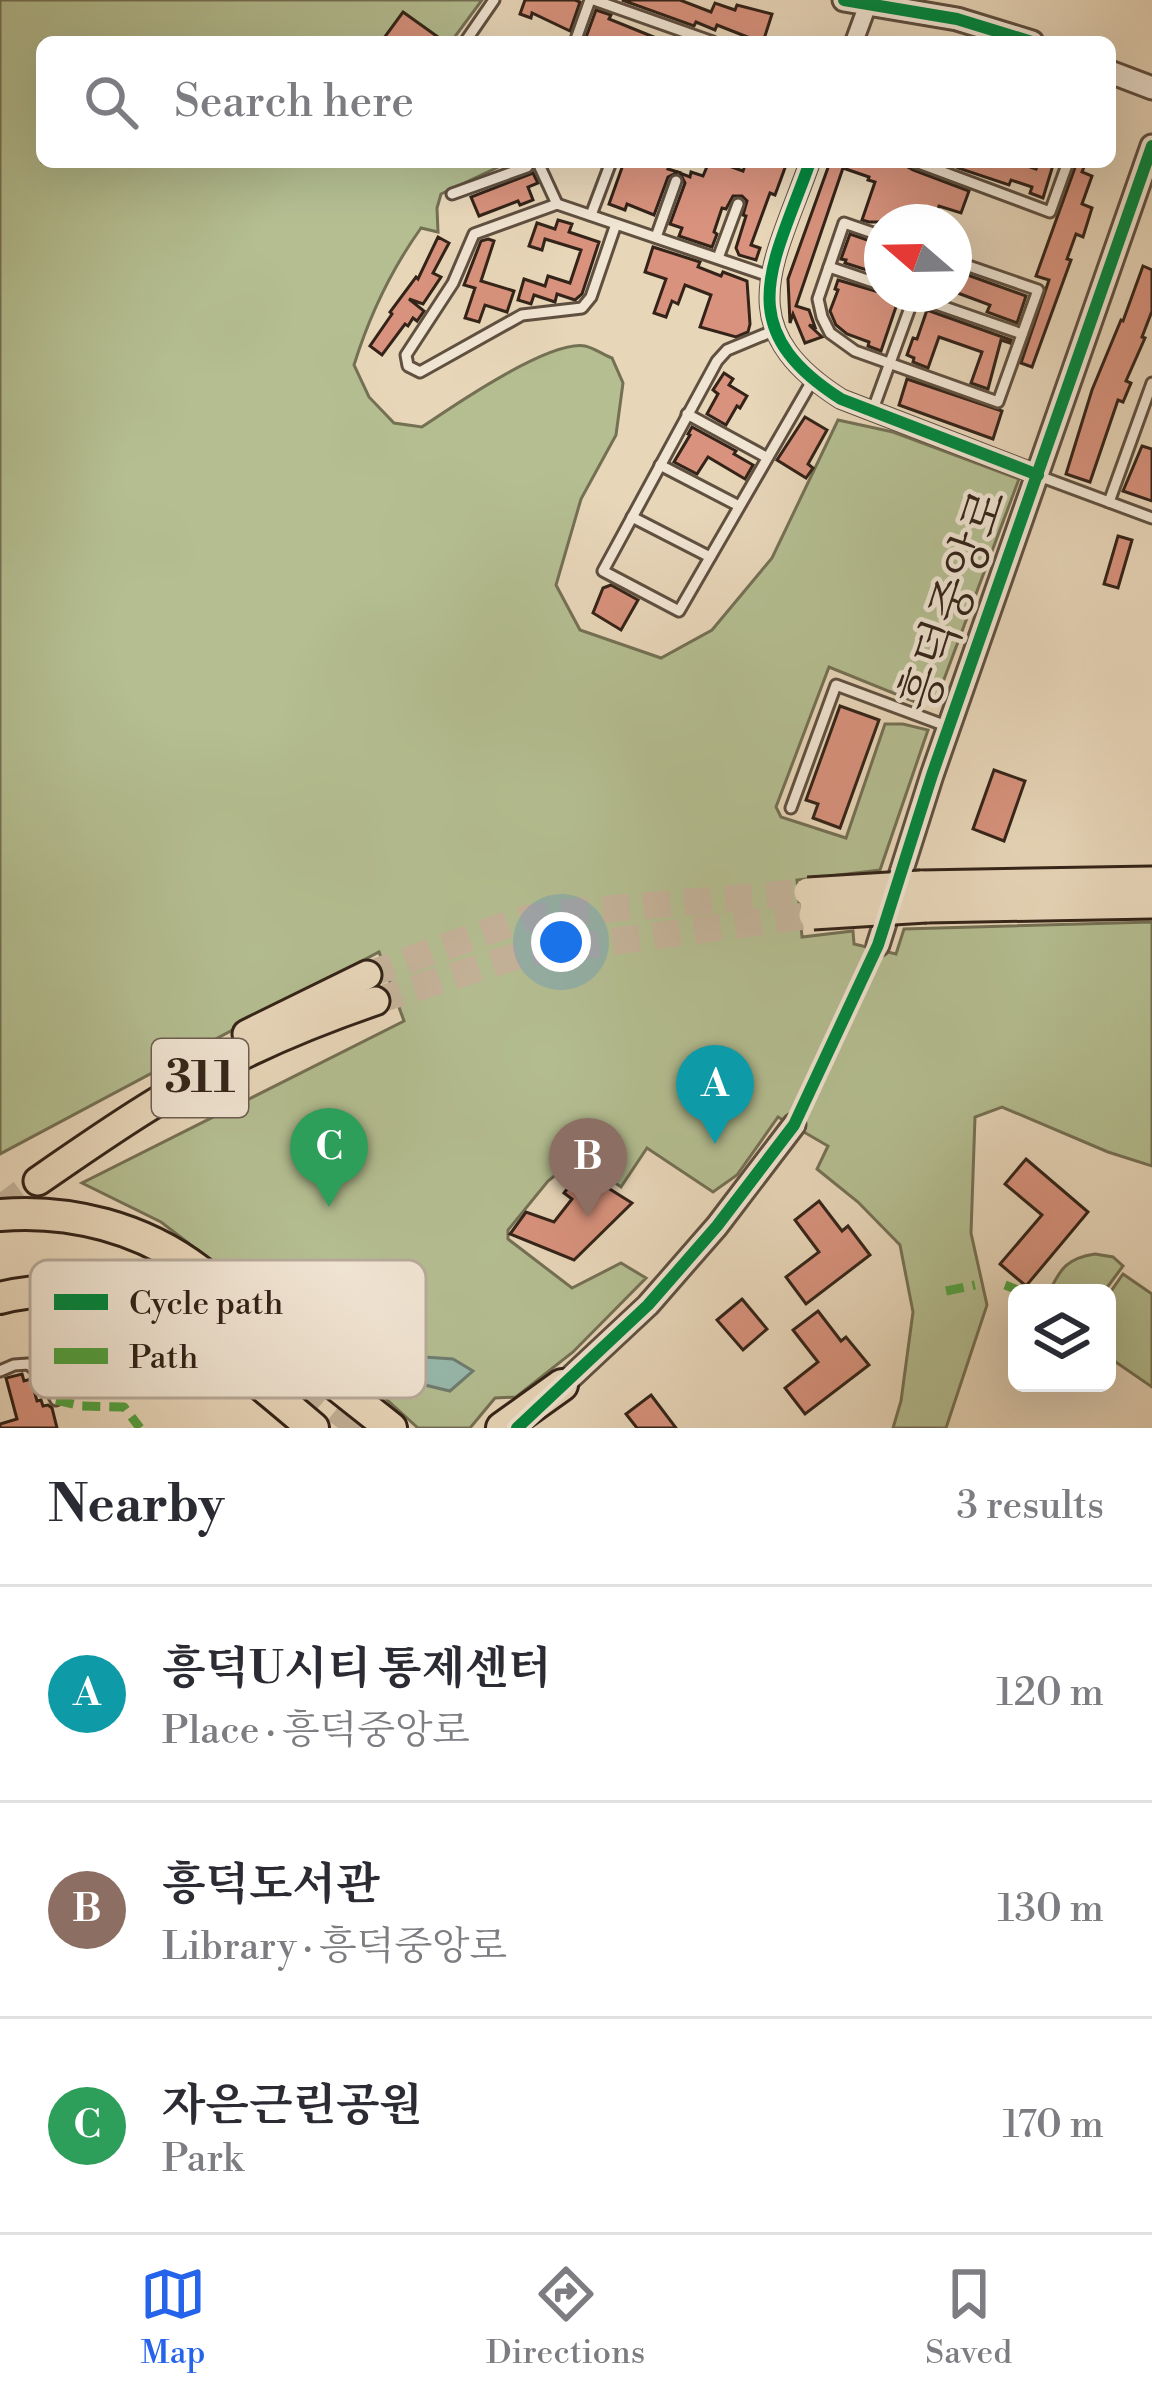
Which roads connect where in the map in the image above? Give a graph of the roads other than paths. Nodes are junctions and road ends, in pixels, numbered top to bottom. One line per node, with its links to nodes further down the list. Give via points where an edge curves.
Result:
1 (494, 0): 5 (lane)
2 (592, 0): 6 (lane); 7 (lane)
3 (844, 0): 4 (street)
4 (869, 2): 8 (street); 9 (street)
5 (469, 36)
6 (577, 36)
7 (696, 36)
8 (856, 36)
9 (1012, 36)
10 (1116, 74): 11 (street)
11 (1152, 88)
12 (1152, 146): 43 (street, 흥덕중앙로)
13 (524, 168): 20 (lane)
14 (541, 168): 21 (lane)
15 (609, 168): 23 (lane)
16 (803, 168): 30 (street)
17 (932, 168): 18 (lane, via 1050,212)
18 (1066, 168)
19 (676, 181): 26 (lane)
20 (452, 194)
21 (557, 204): 23 (lane); 24 (lane, via 474,234 406,355 408,366 420,372 522,315 582,308)
22 (738, 204): 27 (lane)
23 (591, 215): 24 (lane)
24 (616, 224): 26 (lane)
25 (864, 230): 28 (lane, via 844,223)
26 (656, 237): 27 (lane)
27 (718, 258): 30 (lane)
28 (829, 267): 31 (lane); 36 (lane, via 818,298 830,333)
29 (972, 267): 35 (lane, via 1038,290)
30 (770, 276): 34 (street)
31 (864, 279)
32 (907, 312): 36 (lane)
33 (960, 312): 35 (lane)
34 (773, 332): 37 (street); 40 (lane, via 727,350)
35 (1022, 334): 36 (lane, via 998,402)
36 (890, 364): 39 (lane)
37 (812, 381): 39 (street); 41 (lane)
38 (1152, 383): 44 (lane)
39 (872, 412): 43 (street)
40 (687, 414): 41 (lane); 42 (lane)
41 (766, 457): 45 (lane)
42 (660, 465): 45 (lane); 46 (lane)
43 (1038, 475): 44 (lane); 49 (street, 흥덕중앙로)
44 (1109, 502): 47 (lane)
45 (739, 506): 48 (lane)
46 (632, 517): 48 (lane); 48 (lane, via 603,571 679,611)
47 (1152, 518)
48 (710, 557)
49 (950, 727): 50 (lane, via 836,685); 55 (street, 흥덕중앙로)
50 (791, 808)
51 (1152, 881): 52 (highway)
52 (924, 896): 53 (highway, bridge); 54 (highway)
53 (810, 904)
54 (1152, 904)
55 (878, 945)
56 (371, 988): 58 (highway, 311)
57 (794, 1125): 69 (street, via 648,1305)
58 (37, 1171)
59 (0, 1215): 62 (highway, via 92,1220)
60 (0, 1229): 61 (highway, via 70,1231)
61 (147, 1260)
62 (183, 1260)
63 (30, 1279): 64 (highway)
64 (0, 1285)
65 (30, 1294): 66 (highway)
66 (0, 1298)
67 (30, 1365): 68 (lane)
68 (0, 1371)
69 (562, 1384): 78 (highway); 79 (street); 80 (street)
70 (281, 1398): 74 (highway)
71 (288, 1398): 75 (highway)
72 (353, 1398): 76 (highway)
73 (359, 1398): 77 (highway)
74 (300, 1428)
75 (313, 1428)
76 (391, 1428)
77 (407, 1428)
78 (502, 1428)
79 (517, 1428)
80 (529, 1428)

